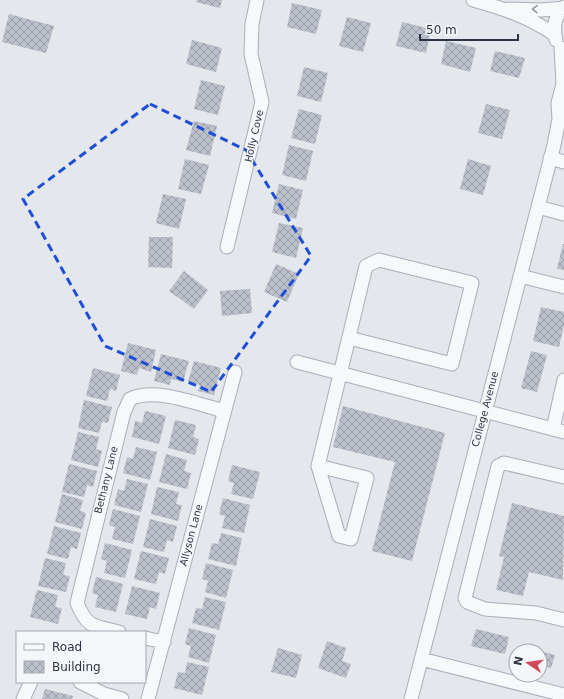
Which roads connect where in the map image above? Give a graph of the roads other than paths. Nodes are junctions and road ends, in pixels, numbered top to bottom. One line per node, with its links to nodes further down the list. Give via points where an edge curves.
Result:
1 (257, 0): 13 (street, Holly Cove, via 252,24 252,54 262,102)
2 (473, 0): 4 (street)
3 (564, 7): 4 (street, one-way to 4, via 542,10); 5 (street, via 556,17)
4 (507, 9): 5 (street, via 538,23)
5 (555, 35): 6 (street, College Avenue)
6 (563, 49): 7 (street, College Avenue, via 563,84 558,103)
7 (562, 116): 8 (street, College Avenue)
8 (559, 146): 9 (street, College Avenue)
9 (550, 158): 10 (street); 11 (street, College Avenue)
10 (564, 162)
11 (538, 207): 12 (street); 14 (street, College Avenue)
12 (564, 214)
13 (227, 247)
14 (520, 276): 15 (street); 21 (street, College Avenue)
15 (564, 287)
16 (349, 338): 16 (street, via 366,266 379,260 472,284 452,364); 19 (street)
17 (297, 362): 19 (street)
18 (234, 372): 22 (street, Allyson Lane)
19 (340, 373): 21 (street); 24 (street)
20 (564, 380): 23 (street)
21 (485, 410): 23 (street); 30 (street, College Avenue)
22 (224, 411): 27 (street, Bethany Lane, via 152,394 139,394 130,398 124,412 77,603 83,617 94,626); 29 (street, Allyson Lane)
23 (558, 430)
24 (318, 466): 24 (street, via 367,478 351,539 339,536)
25 (564, 477): 26 (street, via 504,463 498,466 465,598 466,602 485,609 536,613)
26 (564, 620)
27 (115, 631)
28 (146, 638): 29 (street)
29 (164, 642): 36 (street, Allyson Lane)
30 (421, 659): 33 (street); 37 (street, College Avenue)
31 (31, 683): 34 (street)
32 (82, 683): 35 (street, via 104,694)
33 (564, 695)
34 (23, 699)
35 (122, 699)
36 (148, 699)
37 (410, 699)

